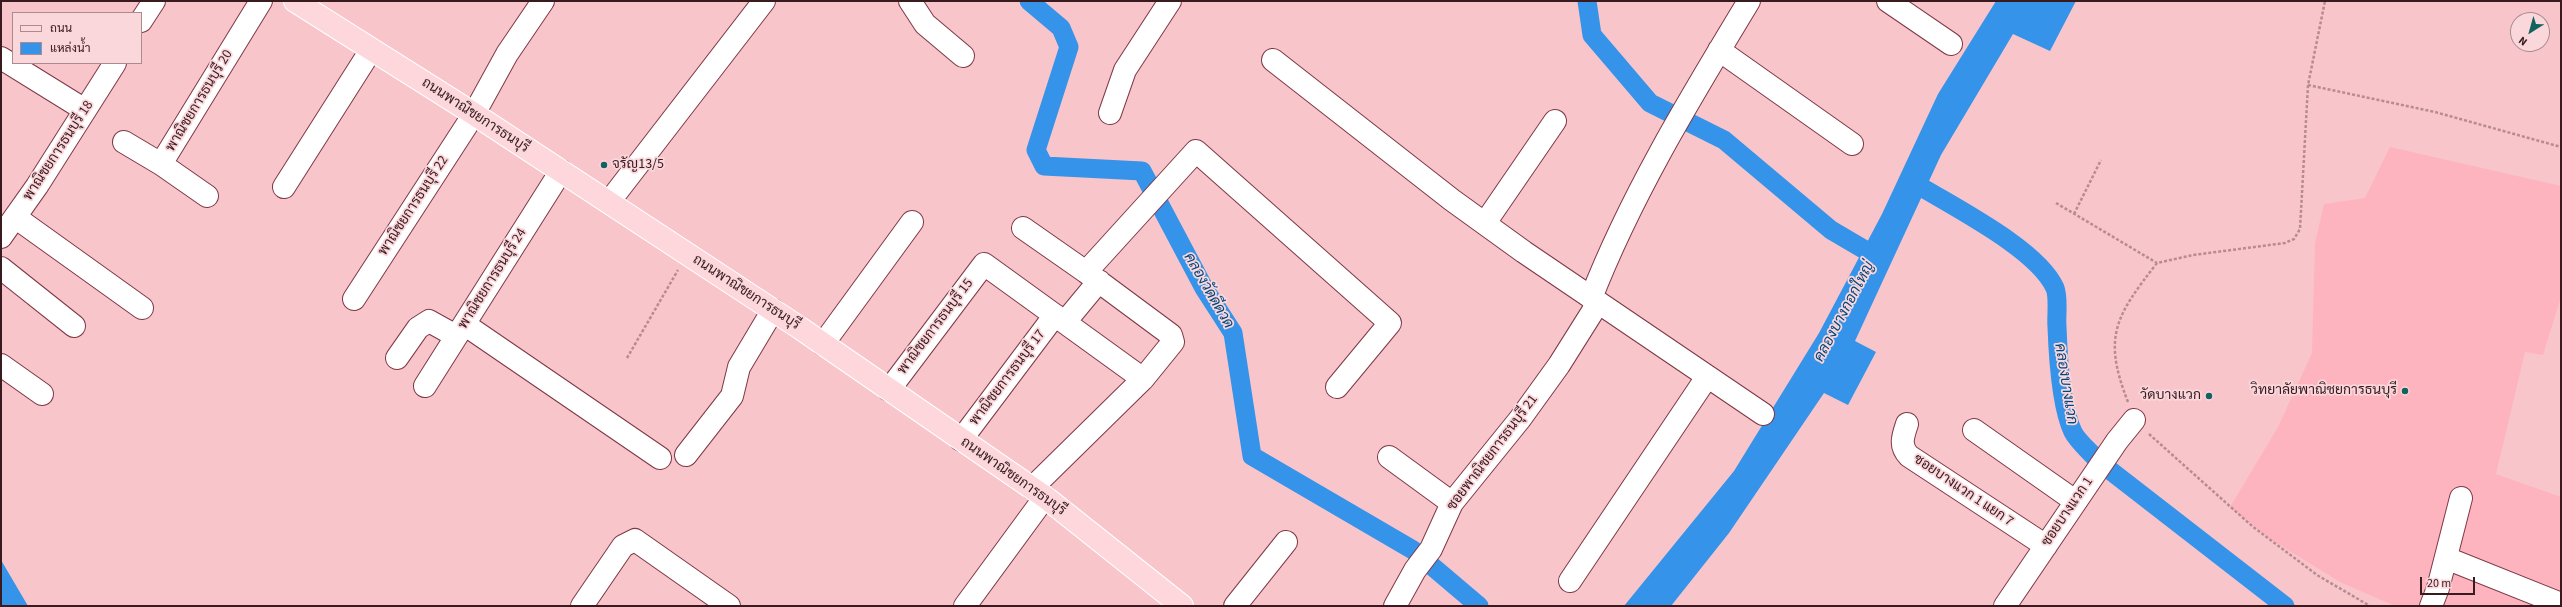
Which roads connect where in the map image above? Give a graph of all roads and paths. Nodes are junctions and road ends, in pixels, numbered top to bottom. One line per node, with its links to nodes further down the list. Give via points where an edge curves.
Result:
1 (154, 1): 11 (street)
2 (261, 1): 28 (street, พาณิชยการธนบุรี 20)
3 (295, 1): 13 (main road, ถนนพาณิชยการธนบุรี)
4 (543, 1): 22 (street, พาณิชยการธนบุรี 22, via 507,54)
5 (764, 1): 32 (street)
6 (910, 1): 15 (street, via 925,24)
7 (1170, 1): 21 (street, via 1125,70)
8 (1749, 1): 14 (street, ซอยพาณิชยการธนบุรี 21)
9 (1888, 1): 12 (street)
10 (2325, 1): 19 (path)
11 (142, 19)
12 (1951, 44)
13 (371, 50): 22 (main road, ถนนพาณิชยการธนบุรี); 30 (street)
14 (1719, 50): 25 (street); 45 (street, ซอยพาณิชยการธนบุรี 21, via 1664,143 1606,260)
15 (963, 56)
16 (1, 58): 20 (street)
17 (1273, 60): 37 (street)
18 (113, 64): 20 (street, พาณิชยการธนบุรี 18)
19 (2308, 85): 26 (path, via 2435,112); 41 (path, via 2300,229 2294,239 2285,243 2193,255)
20 (85, 110): 35 (street, พาณิชยการธนบุรี 18)
21 (1110, 113)
22 (474, 114): 29 (main road, ถนนพาณิชยการธนบุรี); 44 (street, พาณิชยการธนบุรี 22)
23 (1555, 121): 37 (street)
24 (124, 142): 28 (street, พาณิชยการธนบุรี 20)
25 (1852, 144)
26 (2561, 147)
27 (2101, 160): 34 (path)
28 (161, 164): 31 (street)
29 (561, 171): 32 (main road, ถนนพาณิชยการธนบุรี); 50 (street, พาณิชยการธนบุรี 24)
30 (284, 187)
31 (206, 196)
32 (609, 202): 40 (main road, ถนนพาณิชยการธนบุรี)
33 (2056, 203): 34 (path)
34 (2074, 214): 41 (path)
35 (15, 217): 39 (street, พาณิชยการธนบุรี 18); 46 (street)
36 (912, 222): 51 (street)
37 (1484, 223): 45 (street)
38 (1023, 228): 43 (street)
39 (1, 237)
40 (688, 254): 47 (main road, ถนนพาณิชยการธนบุรี); 53 (path)
41 (2157, 263): 62 (path, via 2123,309 2115,332 2114,353 2117,372)
42 (1, 268): 49 (street)
43 (1093, 276): 48 (street, พาณิชยการธนบุรี 17); 56 (street, via 1171,335 1173,342 1170,349); 58 (street, พาณิชยการธนบุรี 17, via 1145,208 1171,182 1196,151 1390,323)
44 (354, 299)
45 (1595, 301): 55 (street); 72 (street, ซอยพาณิชยการธนบุรี 21, via 1559,365 1520,419)
46 (142, 308)
47 (773, 310): 51 (main road, ถนนพาณิชยการธนบุรี); 66 (street, via 739,367 732,396)
48 (1060, 319): 56 (street); 59 (street, พาณิชยการธนบุรี 15, via 984,264); 65 (street, พาณิชยการธนบุรี 17)
49 (74, 326)
50 (460, 330): 52 (street, via 429,321 418,328); 57 (street, พาณิชยการธนบุรี 24); 67 (street)
51 (823, 344): 59 (main road, ถนนพาณิชยการธนบุรี)
52 (397, 358)
53 (626, 358)
54 (1, 365): 60 (street)
55 (1707, 378): 61 (street); 76 (street)
56 (1143, 379): 69 (street)
57 (425, 386)
58 (1337, 387)
59 (889, 390): 65 (main road, ถนนพาณิชยการธนบุรี)
60 (42, 394)
61 (1763, 414)
62 (2134, 420): 71 (street, ซอยบางแวก 1); 85 (path, via 2252,526 2317,575)
63 (1907, 424): 74 (street, ซอยบางแวก 1 แยก 7, via 1902,444 1909,456)
64 (1974, 430): 71 (street)
65 (961, 440): 69 (main road, ถนนพาณิชยการธนบุรี)
66 (686, 455)
67 (660, 458)
68 (1389, 458): 72 (street)
69 (1039, 493): 80 (street); 81 (main road, ถนนพาณิชยการธนบุรี)
70 (2461, 498): 75 (street)
71 (2075, 501): 74 (street, ซอยบางแวก 1)
72 (1452, 503): 83 (street, ซอยพาณิชยการธนบุรี 21, via 1430,549)
73 (1286, 542): 82 (street)
74 (2046, 546): 84 (street, ซอยบางแวก 1)
75 (2446, 558): 77 (street); 86 (street)
76 (1570, 581)
77 (2561, 604)
78 (582, 606): 79 (street, via 624,546 635,540)
79 (729, 606)
80 (965, 606)
81 (1182, 606)
82 (1235, 606)
83 (1395, 606)
84 (2005, 606)
85 (2370, 606)
86 (2431, 606)

